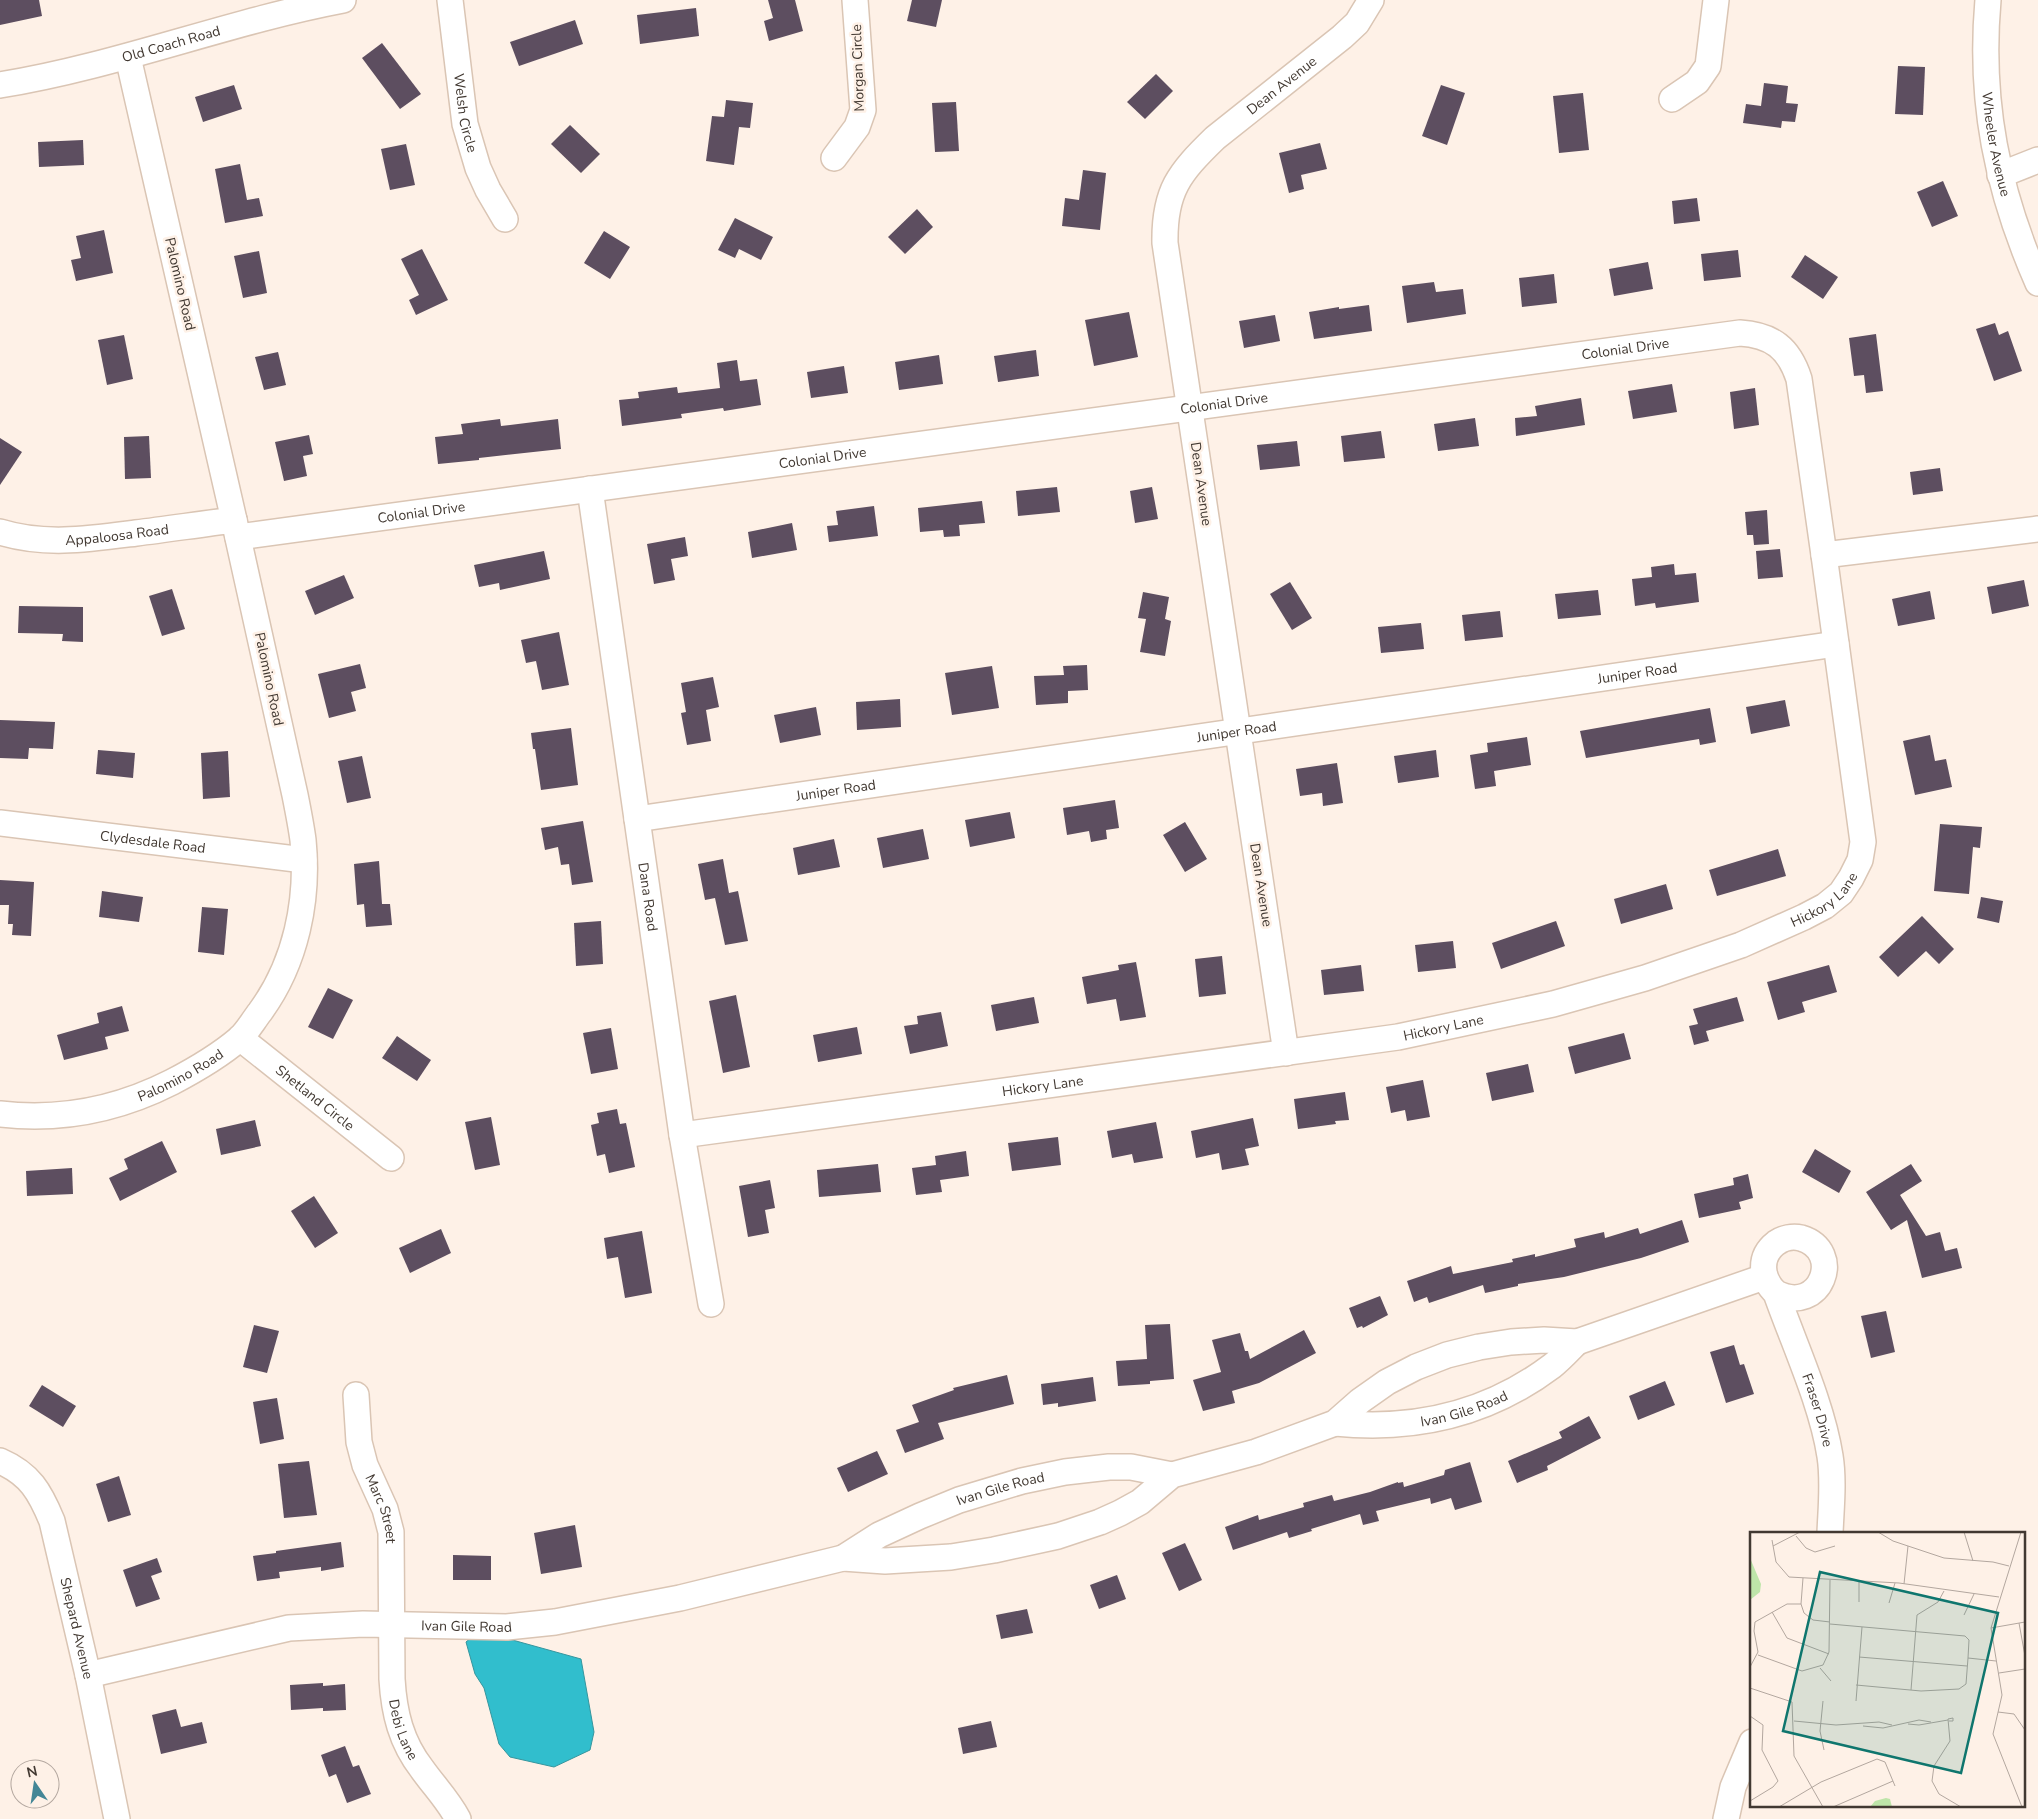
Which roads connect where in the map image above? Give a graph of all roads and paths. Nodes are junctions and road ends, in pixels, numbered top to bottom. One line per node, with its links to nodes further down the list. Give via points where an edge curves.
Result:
1 (343, 0): 7 (street, Old Coach Road, via 277,14)
2 (450, 0): 13 (street, Welsh Circle, via 465,124 478,168)
3 (855, 0): 10 (street, Morgan Circle, via 863,110 857,127)
4 (1370, 0): 15 (street, Dean Avenue, via 1357,23 1342,37 1215,138 1182,174 1170,195 1164,218 1165,243)
5 (1716, 0): 9 (street, via 1708,66 1697,82)
6 (1988, 0): 12 (street, Wheeler Avenue, via 1984,54 1987,102)
7 (128, 57): 8 (street, Old Coach Road); 17 (street, Palomino Road)
8 (0, 85)
9 (1672, 99)
10 (834, 158)
11 (2038, 160): 12 (street)
12 (2000, 175): 14 (street, Wheeler Avenue)
13 (505, 219)
14 (2038, 283)
15 (1190, 407): 16 (street, Colonial Drive); 20 (street, Colonial Drive, via 1725,334 1754,334 1778,345 1795,366); 22 (street, Dean Avenue)
16 (590, 489): 17 (street, Colonial Drive); 23 (street, Dana Road)
17 (236, 528): 19 (street, Appaloosa Road, via 46,541); 25 (street, Palomino Road, via 295,795)
18 (2038, 529): 20 (street)
19 (0, 532)
20 (1824, 555): 21 (street, Hickory Lane)
21 (1836, 644): 22 (street, Juniper Road); 27 (street, Hickory Lane, via 1863,842 1860,860 1851,878 1841,893 1825,906 1741,945 1645,978 1553,1004 1398,1038)
22 (1238, 731): 23 (street, Juniper Road); 27 (street, Dean Avenue)
23 (637, 819): 29 (street, Dana Road)
24 (0, 823): 25 (street, Clydesdale Road)
25 (304, 860): 26 (street, Palomino Road, via 304,884 291,955 270,998)
26 (240, 1038): 28 (street, Palomino Road, via 187,1074 126,1102 93,1112 59,1116); 30 (street, Shetland Circle)
27 (1286, 1053): 29 (street, Hickory Lane)
28 (0, 1114)
29 (682, 1135): 32 (street, Dana Road)
30 (390, 1158)
31 (1770, 1285): 33 (street, Ivan Gile Road); 38 (street, Fraser Drive, via 1827,1440 1832,1478)
32 (711, 1304)
33 (1577, 1342): 35 (street, Ivan Gile Road, via 1511,1342 1447,1355 1387,1382); 35 (street, Ivan Gile Road, via 1553,1366 1525,1384 1465,1411 1401,1425)
34 (356, 1395): 40 (street, Marc Street, via 359,1442 391,1532)
35 (1335, 1423): 37 (street, Ivan Gile Road, via 1256,1452)
36 (0, 1460): 41 (street, Shepard Avenue, via 30,1479 43,1499 58,1544)
37 (1172, 1475): 39 (street, Ivan Gile Road, via 1109,1466 1022,1481 920,1516 879,1535); 39 (street, Ivan Gile Road, via 1140,1502 1120,1513 1037,1541 965,1555 909,1561)
38 (1830, 1532)
39 (843, 1558): 40 (street, Ivan Gile Road, via 680,1598 555,1622 507,1627)
40 (390, 1625): 41 (street, Ivan Gile Road, via 289,1628); 44 (street, Debi Lane, via 393,1704 399,1728 422,1770)
41 (88, 1676): 43 (street, Shepard Avenue)
42 (1750, 1747): 45 (street, via 1733,1787)
43 (117, 1819)
44 (458, 1819)
45 (1726, 1819)

